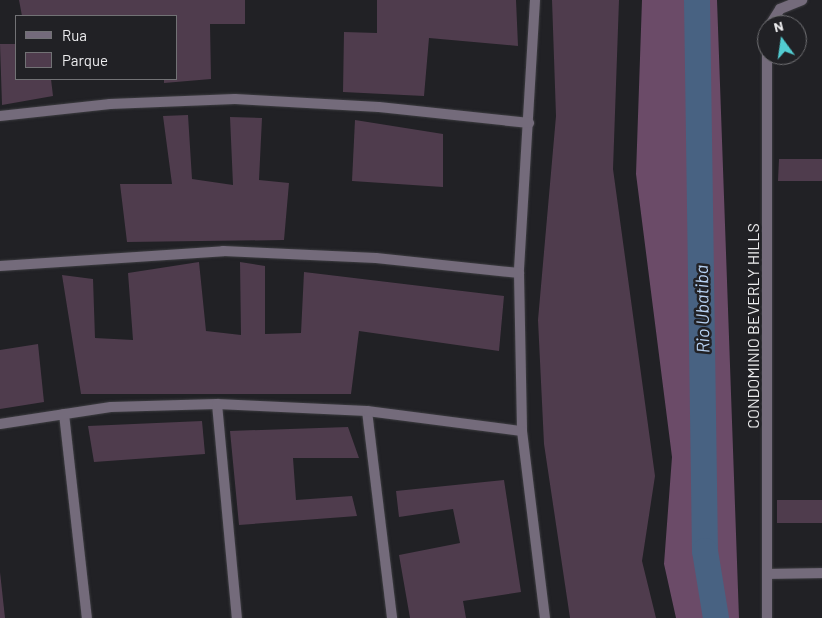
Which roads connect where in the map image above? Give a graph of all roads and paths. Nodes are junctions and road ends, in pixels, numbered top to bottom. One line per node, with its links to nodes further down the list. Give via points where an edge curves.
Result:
1 (535, 0): 6 (street)
2 (802, 0): 3 (street, via 780,10)
3 (777, 15)
4 (767, 65): 15 (street, CONDOMINIO BEVERLY HILLS)
5 (0, 116): 6 (street, via 110,104 235,99 379,107)
6 (529, 123): 8 (street)
7 (0, 266): 8 (street, via 223,251 376,258)
8 (519, 273): 13 (street)
9 (218, 404): 10 (street); 11 (street, via 111,407); 17 (street)
10 (368, 410): 13 (street); 18 (street)
11 (64, 414): 12 (street); 16 (street)
12 (0, 424)
13 (522, 431): 19 (street)
14 (822, 573): 15 (street)
15 (769, 574): 20 (street, CONDOMINIO BEVERLY HILLS)
16 (87, 618)
17 (237, 618)
18 (392, 618)
19 (545, 618)
20 (767, 618)

